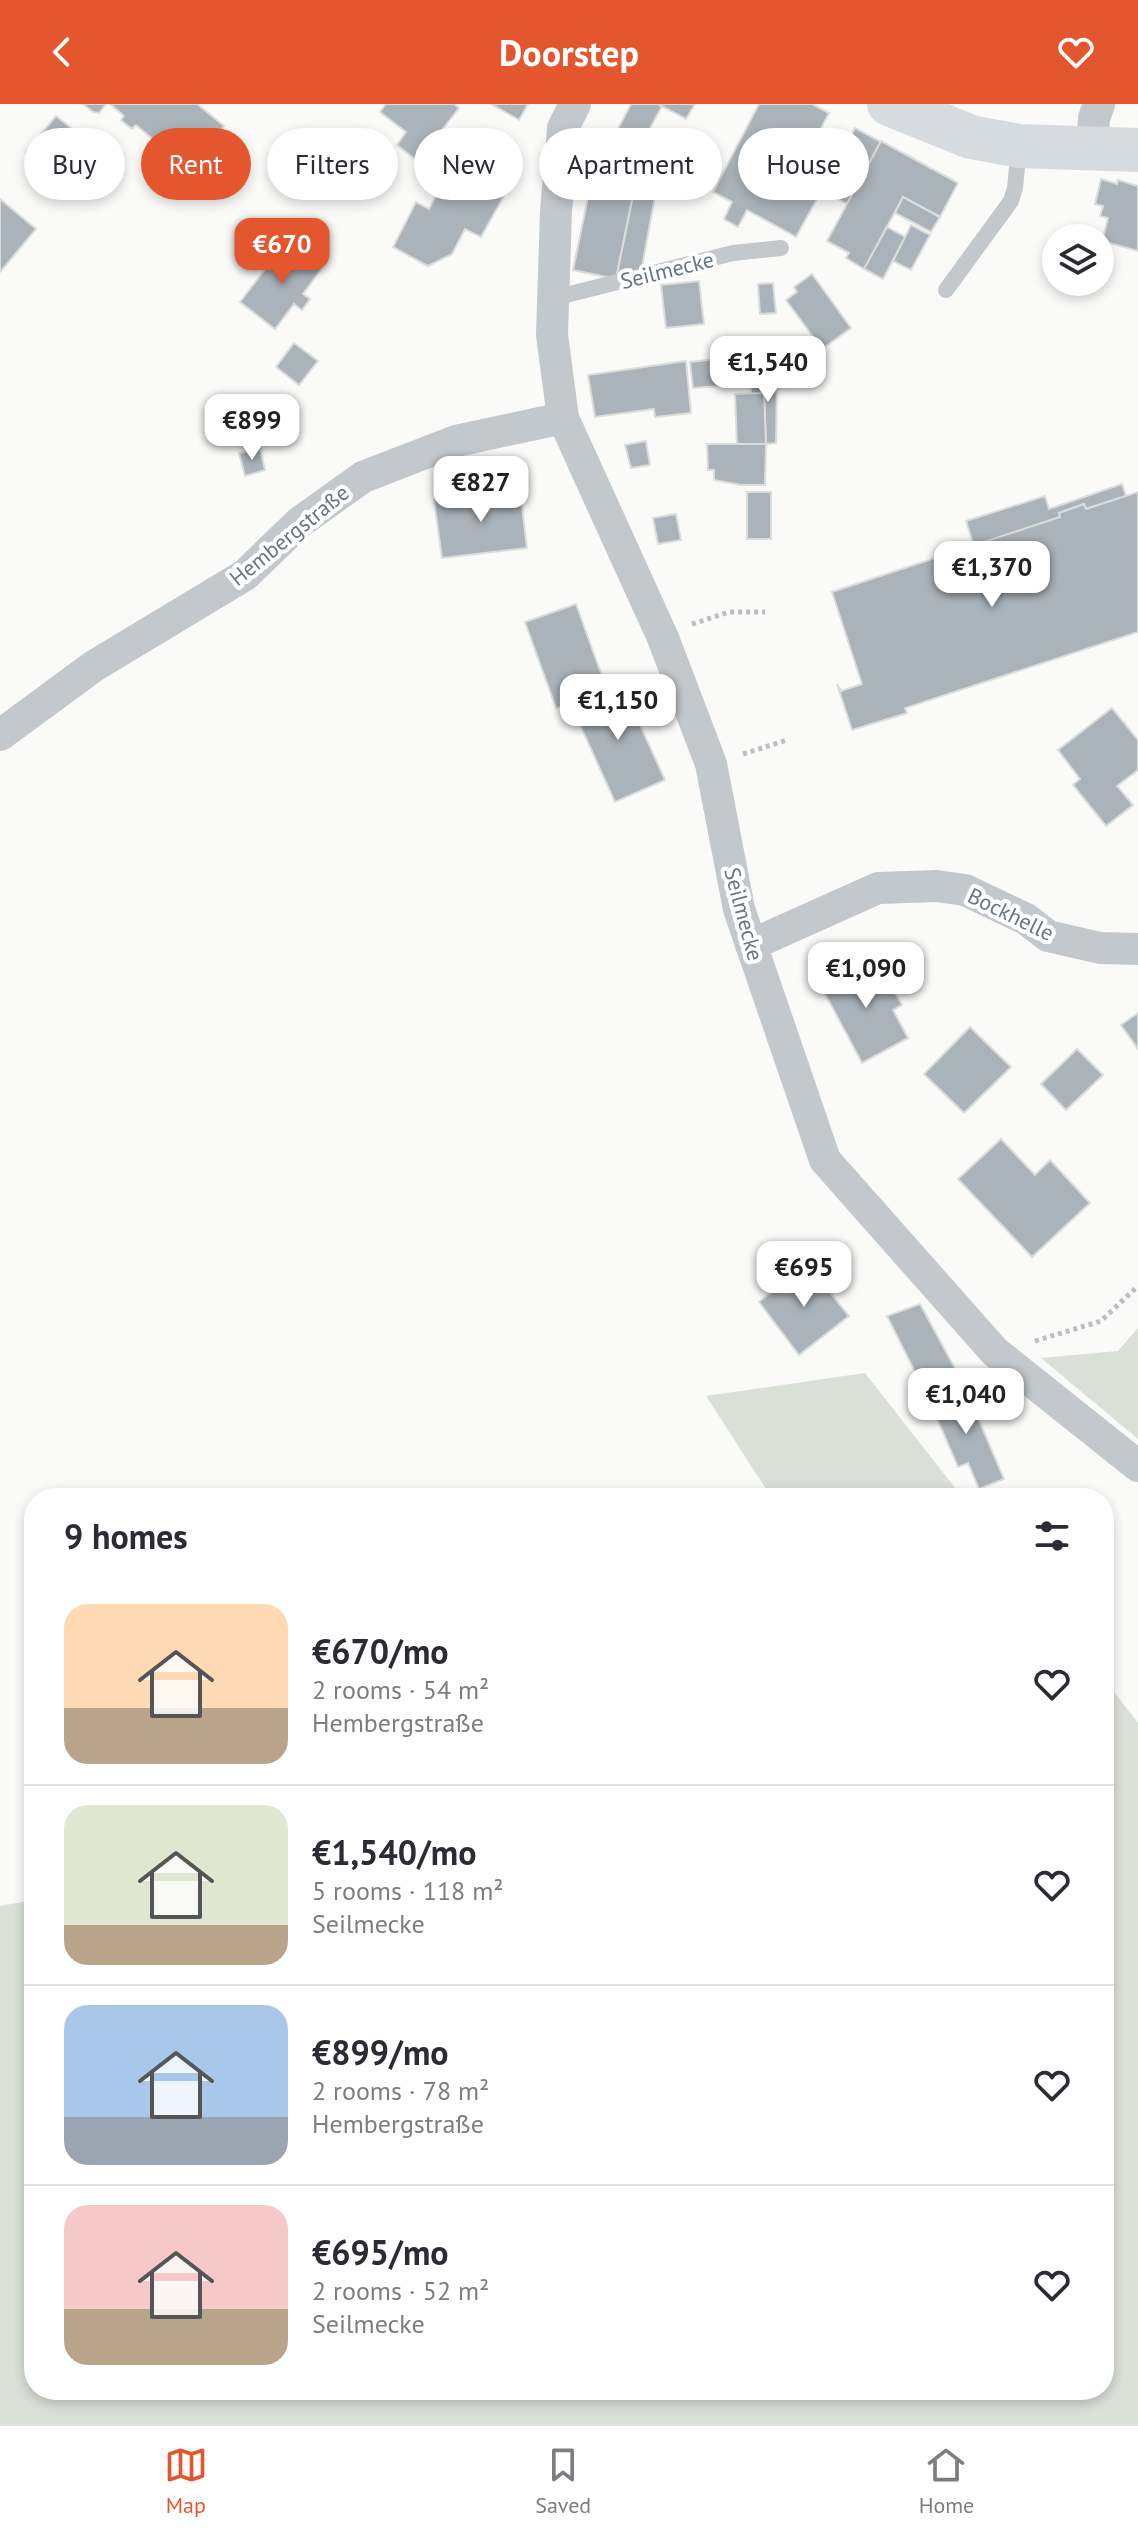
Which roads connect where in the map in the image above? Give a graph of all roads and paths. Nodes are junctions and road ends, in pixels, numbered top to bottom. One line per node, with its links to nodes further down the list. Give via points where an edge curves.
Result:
1 (575, 104): 9 (street, Seilmecke, via 563,128)
2 (889, 104): 4 (main road, via 971,137)
3 (1099, 104): 5 (street)
4 (1019, 146): 5 (main road); 8 (lane, via 1011,201)
5 (1092, 150): 6 (main road)
6 (1138, 150)
7 (781, 248): 9 (lane, Seilmecke, via 733,253)
8 (946, 290)
9 (554, 298): 10 (street, Seilmecke, via 552,335)
10 (563, 418): 13 (street, Hembergstraße, via 456,441 363,477 300,522 245,575 94,666); 15 (street, Seilmecke, via 663,638)
11 (765, 612): 12 (path, via 729,612)
12 (700, 620)
13 (0, 735)
14 (787, 740): 15 (path)
15 (711, 764): 16 (street, Seilmecke)
16 (751, 945): 17 (street, Bockhelle, via 878,888 937,886 965,890 1026,919 1048,936 1100,948); 19 (street, Seilmecke, via 825,1160)
17 (1138, 949)
18 (1138, 1286): 19 (path, via 1101,1321)
19 (995, 1352): 20 (street, Seilmecke)
20 (1138, 1466)

